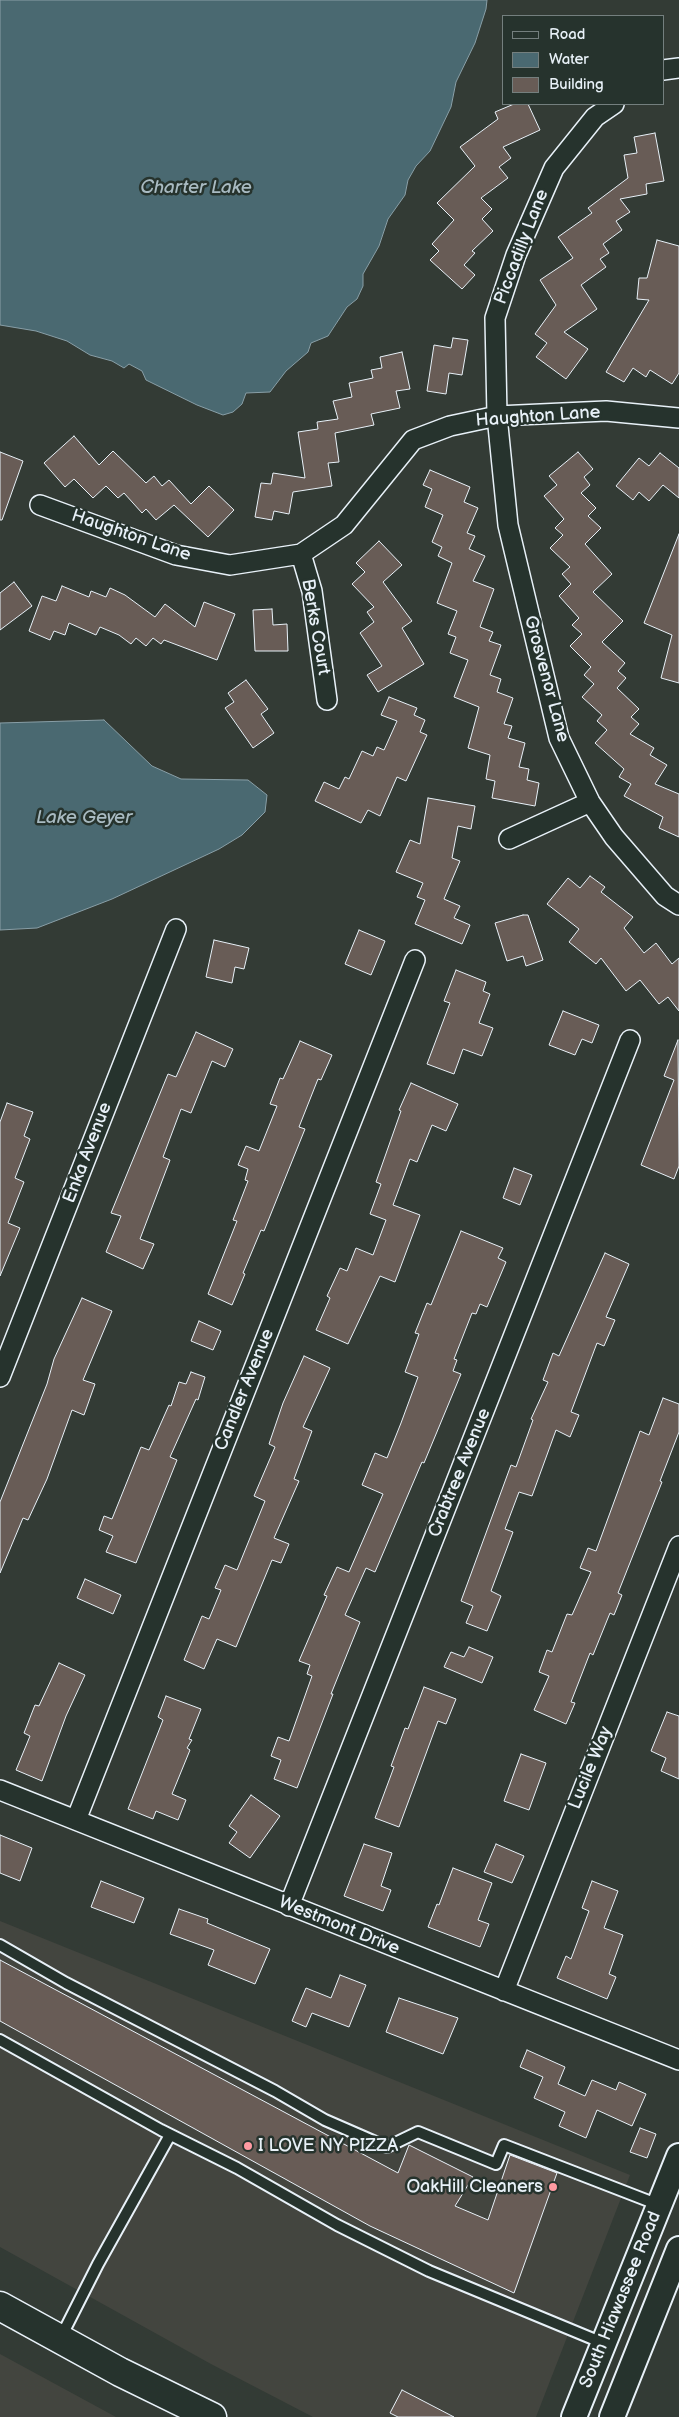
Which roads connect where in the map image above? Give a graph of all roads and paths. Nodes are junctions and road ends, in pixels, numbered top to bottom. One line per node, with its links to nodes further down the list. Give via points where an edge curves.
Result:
1 (679, 68): 2 (street)
2 (664, 70)
3 (612, 105): 4 (street, Piccadilly Lane, via 596,116 554,168 516,256 495,318)
4 (497, 416): 5 (street, Haughton Lane, via 606,411); 7 (street, Haughton Lane, via 450,426 412,440 344,525); 9 (street, Grosvenor Lane, via 508,525 537,652 559,738)
5 (679, 418)
6 (40, 505): 7 (street, Haughton Lane, via 185,556 230,565)
7 (300, 554): 8 (street, Berks Court, via 312,591)
8 (327, 700)
9 (590, 802): 10 (street); 11 (street, Grosvenor Lane, via 614,837 665,896)
10 (509, 840)
11 (679, 905)
12 (176, 930): 15 (street, Enka Avenue)
13 (415, 960): 18 (street, Candler Avenue)
14 (630, 1040): 19 (street, Crabtree Avenue)
15 (0, 1377)
16 (679, 1546): 21 (street, Lucile Way)
17 (0, 1790): 18 (street, Westmont Drive)
18 (76, 1820): 19 (street, Westmont Drive)
19 (289, 1906): 21 (street, Westmont Drive)
20 (0, 1945): 26 (lane, via 325,2120 387,2147 418,2132 496,2164 504,2145)
21 (504, 1991): 23 (street, Westmont Drive)
22 (0, 2040): 24 (lane)
23 (679, 2060)
24 (170, 2135): 29 (lane); 30 (lane, via 429,2271)
25 (679, 2156): 26 (street, South Hiawassee Road)
26 (659, 2205): 30 (street, South Hiawassee Road)
27 (679, 2249): 35 (street, South Hiawassee Road)
28 (0, 2306): 29 (main road)
29 (60, 2339): 31 (main road)
30 (603, 2344): 34 (street, South Hiawassee Road)
31 (120, 2372): 32 (main road); 33 (main road)
32 (188, 2417)
33 (212, 2417)
34 (574, 2417)
35 (612, 2417)

